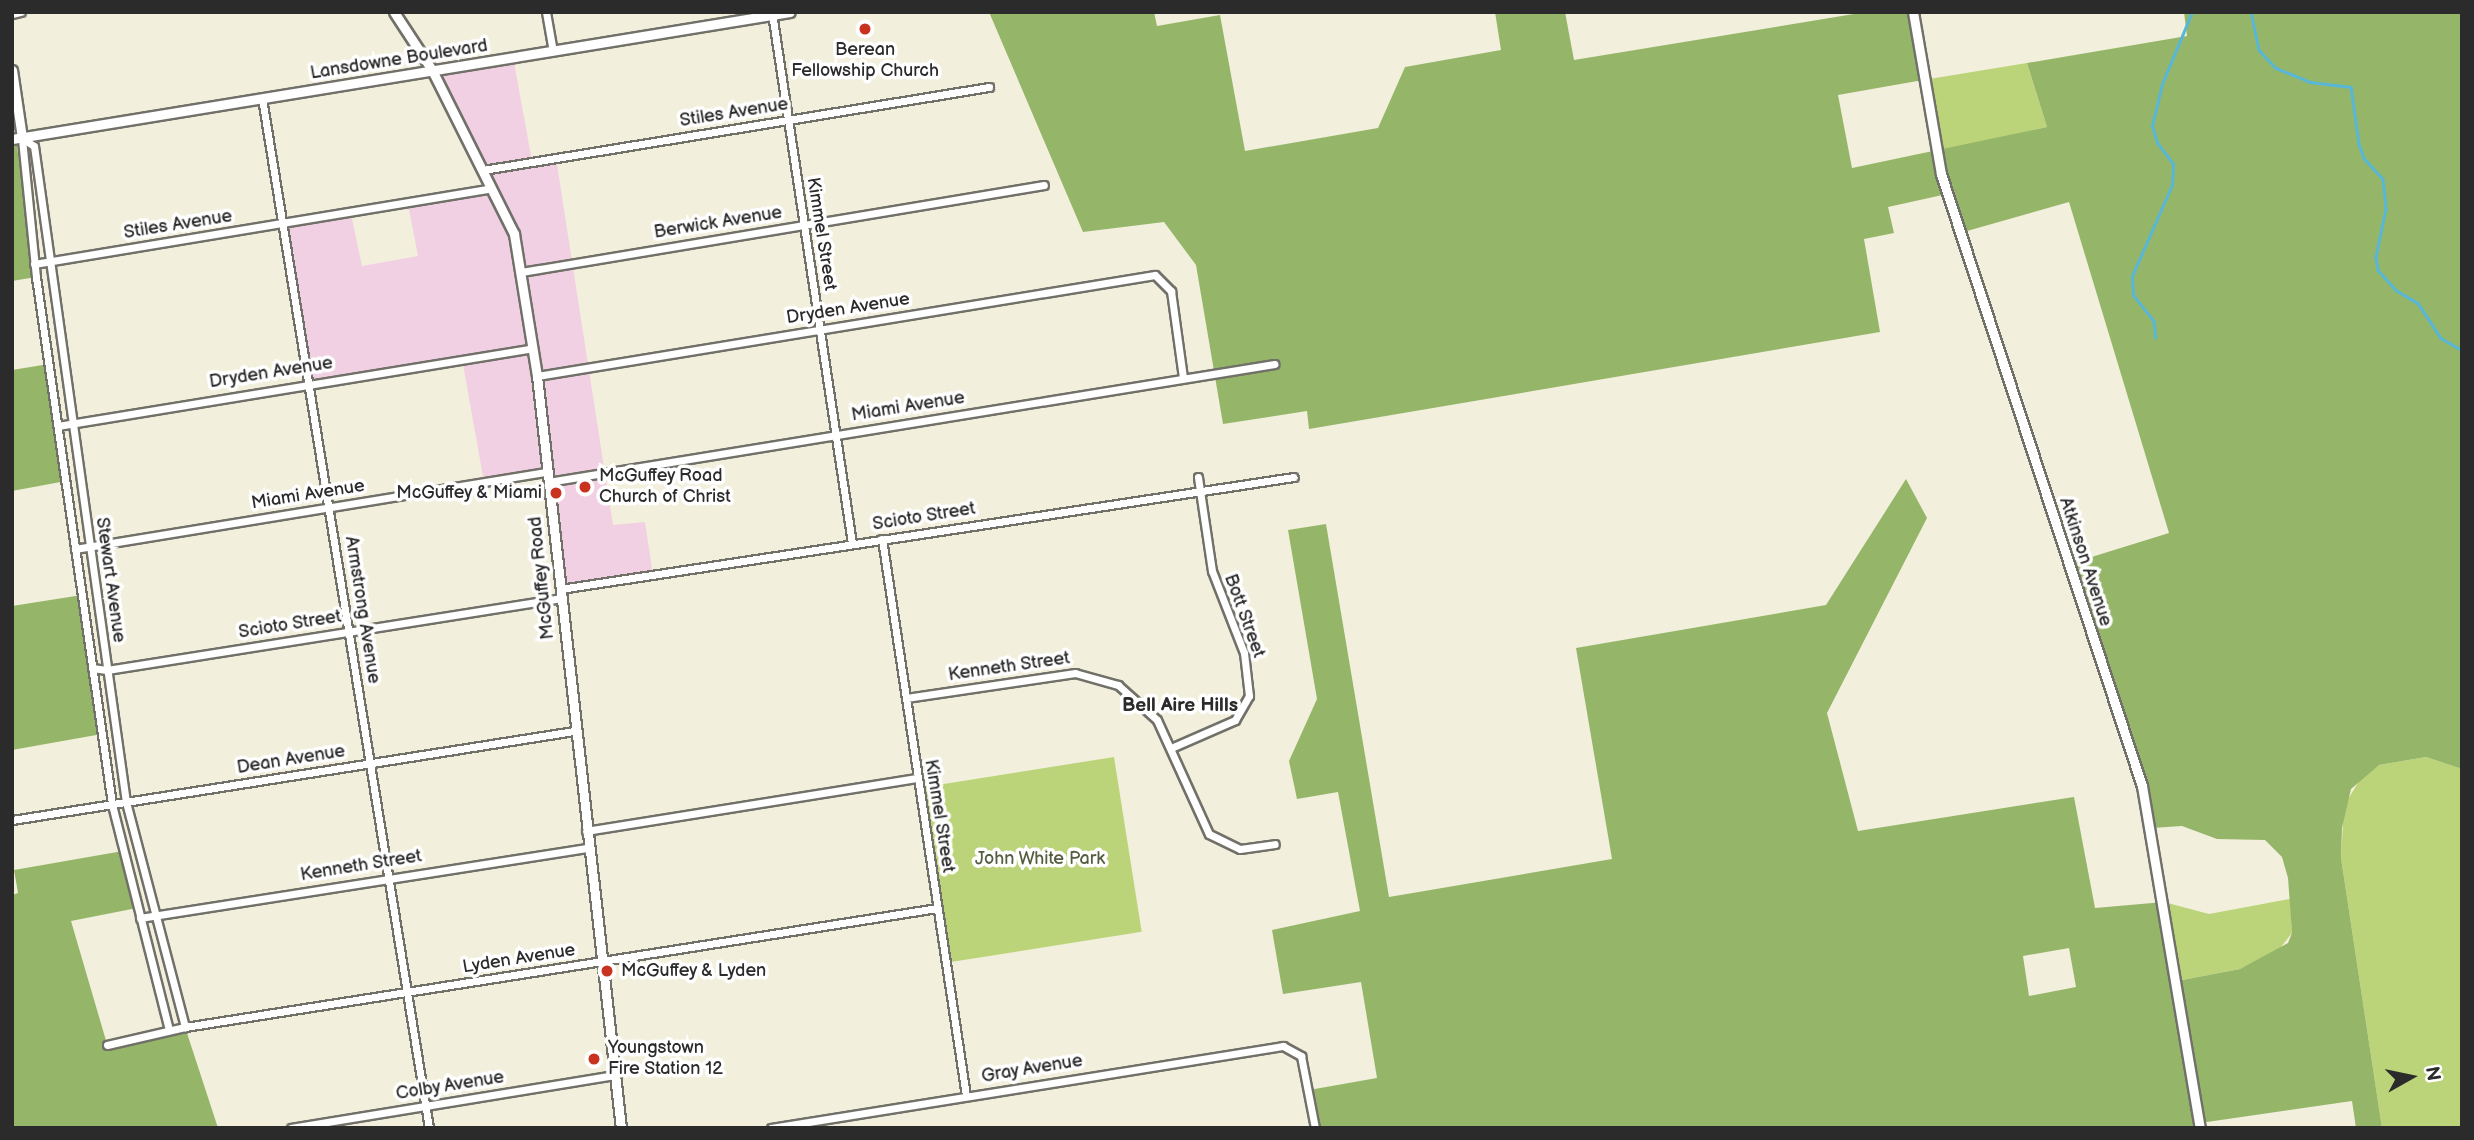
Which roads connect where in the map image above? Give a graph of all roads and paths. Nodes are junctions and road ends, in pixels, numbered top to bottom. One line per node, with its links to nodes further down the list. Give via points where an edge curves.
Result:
1 (21, 12): 6 (street)
2 (394, 12): 10 (street, McGuffey Road)
3 (546, 12): 8 (street)
4 (790, 12): 7 (street, Lansdowne Boulevard)
5 (1913, 12): 73 (street, Atkinson Avenue, via 1941,174 2143,786)
6 (12, 14)
7 (772, 14): 8 (street, Lansdowne Boulevard); 13 (street, Kimmel Street)
8 (553, 51): 10 (street, Lansdowne Boulevard)
9 (12, 70): 14 (street, Stewart Avenue)
10 (432, 70): 12 (street, Lansdowne Boulevard); 15 (street, McGuffey Road)
11 (989, 87): 13 (street, Stiles Avenue)
12 (262, 98): 14 (street, Lansdowne Boulevard); 18 (street, Armstrong Avenue)
13 (788, 120): 15 (street, Stiles Avenue); 19 (street, Kimmel Street)
14 (17, 138): 20 (street, Stewart Avenue, via 34,146); 21 (street, Stewart Avenue)
15 (483, 170): 17 (street, McGuffey Road)
16 (1044, 185): 19 (street, Berwick Avenue)
17 (492, 188): 18 (street, Stiles Avenue); 22 (street, McGuffey Road, via 513,231)
18 (284, 225): 20 (street, Stiles Avenue); 28 (street, Armstrong Avenue)
19 (804, 225): 22 (street, Berwick Avenue); 23 (street, Kimmel Street)
20 (50, 261): 21 (street, Stiles Avenue); 29 (street, Stewart Avenue)
21 (34, 264): 30 (street, Stewart Avenue)
22 (522, 272): 24 (street, McGuffey Road)
23 (820, 330): 26 (street, Dryden Avenue); 27 (street, Dryden Avenue, via 1155,275 1163,279 1173,298); 31 (street, Kimmel Street)
24 (532, 348): 26 (street, McGuffey Road); 28 (street, Dryden Avenue)
25 (1274, 363): 27 (street, Miami Avenue)
26 (537, 376): 32 (street, McGuffey Road)
27 (1183, 378): 31 (street, Miami Avenue)
28 (310, 383): 29 (street, Dryden Avenue); 36 (street, Armstrong Avenue)
29 (72, 423): 30 (street, Dryden Avenue); 39 (street, Stewart Avenue)
30 (58, 426): 40 (street, Stewart Avenue)
31 (836, 435): 32 (street, Miami Avenue); 38 (street, Kimmel Street)
32 (547, 477): 36 (street, Miami Avenue); 41 (street, McGuffey Road)
33 (1198, 477): 35 (street, Bott Street)
34 (1294, 477): 35 (street, Scioto Street)
35 (1200, 490): 37 (street, Scioto Street); 47 (street, Bott Street, via 1212,571 1241,645 1250,696 1235,720)
36 (329, 507): 39 (street, Miami Avenue); 42 (street, Armstrong Avenue)
37 (882, 539): 38 (street, Scioto Street); 45 (street, Kimmel Street)
38 (852, 543): 41 (street, Scioto Street)
39 (90, 547): 40 (street, Miami Avenue); 44 (street, Stewart Avenue)
40 (75, 549): 43 (street, Stewart Avenue)
41 (560, 593): 42 (street, Scioto Street); 46 (street, McGuffey Road)
42 (350, 632): 44 (street, Scioto Street); 48 (street, Armstrong Avenue)
43 (92, 668): 44 (street, Scioto Street); 51 (street, Stewart Avenue)
44 (107, 670): 50 (street, Stewart Avenue)
45 (906, 698): 47 (street, Kenneth Street, via 1058,674 1093,676 1126,690 1146,706); 49 (street, Kimmel Street)
46 (574, 731): 48 (street, Dean Avenue); 53 (street, McGuffey Road)
47 (1171, 748): 54 (street, Kenneth Street, via 1198,816 1215,839 1240,849)
48 (370, 763): 50 (street, Dean Avenue); 56 (street, Armstrong Avenue)
49 (918, 778): 53 (street); 57 (street, Kimmel Street)
50 (126, 802): 51 (street, Dean Avenue); 58 (street, Stewart Avenue)
51 (112, 804): 52 (street, Dean Avenue); 59 (street, Stewart Avenue)
52 (12, 820)
53 (586, 831): 55 (street, McGuffey Road)
54 (1275, 844)
55 (587, 848): 56 (street, Kenneth Street); 60 (street, McGuffey Road)
56 (389, 878): 58 (street, Kenneth Street); 61 (street, Armstrong Avenue)
57 (937, 908): 60 (street, Lyden Avenue); 66 (street, Kimmel Street)
58 (156, 915): 59 (street, Kenneth Street); 62 (street, Stewart Avenue)
59 (139, 918): 63 (street, Stewart Avenue)
60 (599, 963): 61 (street, Lyden Avenue); 65 (street, McGuffey Road)
61 (408, 993): 62 (street, Lyden Avenue); 67 (street, Armstrong Avenue)
62 (185, 1027): 63 (street, Lyden Avenue)
63 (169, 1030): 64 (street, Lyden Avenue)
64 (107, 1045)
65 (613, 1075): 67 (street, Colby Avenue); 70 (street, McGuffey Road)
66 (966, 1096): 71 (street, Gray Avenue); 72 (street, Gray Avenue, via 1273,1047 1297,1052 1305,1067)
67 (425, 1106): 68 (street, Colby Avenue); 69 (street, Armstrong Avenue)
68 (291, 1128)
69 (429, 1128)
70 (621, 1128)
71 (772, 1128)
72 (1315, 1128)
73 (2200, 1128)

